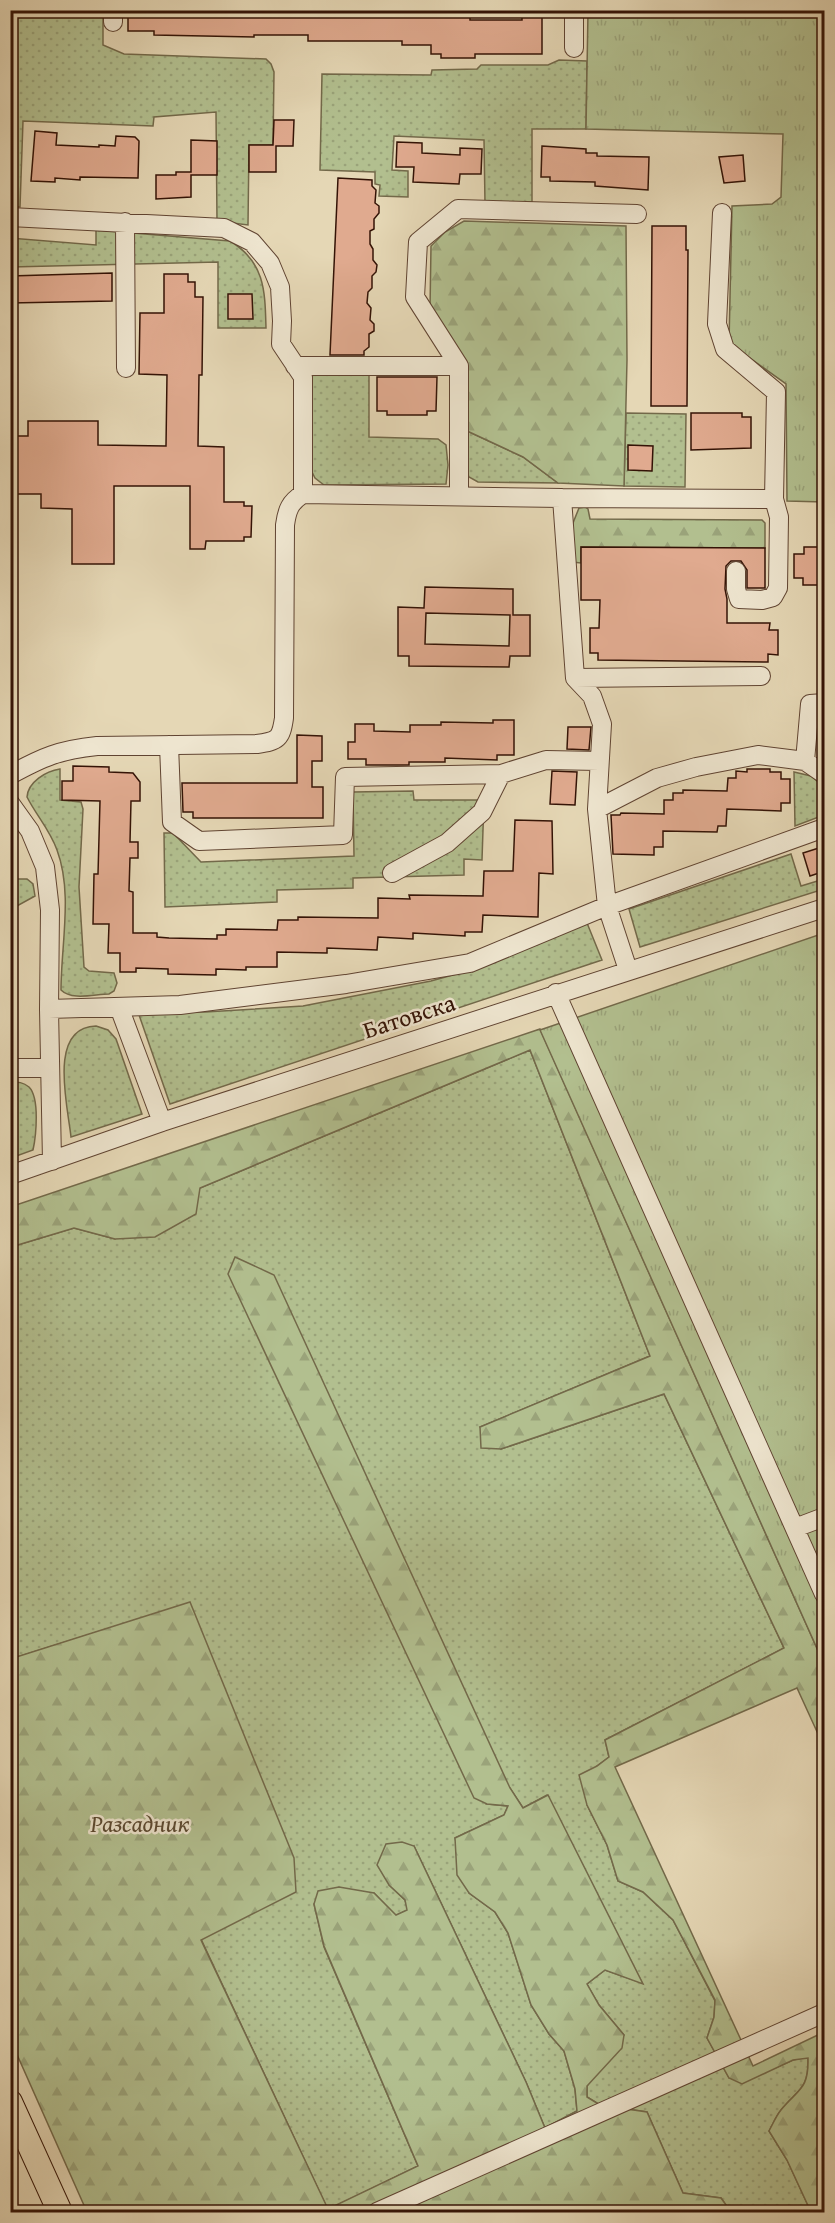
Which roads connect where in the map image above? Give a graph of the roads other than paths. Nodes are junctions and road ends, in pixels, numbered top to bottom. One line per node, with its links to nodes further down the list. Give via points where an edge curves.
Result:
1 (574, 10): 2 (street)
2 (574, 48)
3 (722, 213): 13 (street, via 717,324 724,349 776,392)
4 (638, 214): 8 (street, via 458,209 418,242 415,297)
5 (10, 217): 6 (street)
6 (124, 222): 7 (street, via 224,228 252,242 270,263 280,287 281,344); 9 (street)
7 (295, 366): 8 (street); 10 (street, via 303,378)
8 (459, 366): 11 (street)
9 (126, 368)
10 (303, 494): 11 (street); 18 (street, via 287,510 285,525 282,734 274,741 257,744)
11 (459, 496): 12 (street)
12 (562, 498): 13 (street); 16 (street)
13 (774, 498): 14 (street, via 779,518 778,588 773,597 739,598)
14 (736, 571)
15 (761, 676): 16 (street)
16 (575, 678): 19 (street, via 592,696 602,724)
17 (825, 703): 20 (street, via 810,704)
18 (169, 745): 21 (street, via 172,822 199,841 344,835 345,777); 23 (street, via 70,749)
19 (599, 761): 21 (street, via 546,760); 25 (street)
20 (805, 761): 22 (street); 25 (street, via 758,755 696,767 657,778)
21 (501, 774): 29 (street, via 482,812 447,843)
22 (825, 774)
23 (10, 775)
24 (10, 803): 28 (street)
25 (597, 810): 30 (street)
26 (825, 828): 30 (street)
27 (10, 831): 28 (street)
28 (30, 831): 35 (street, via 45,867 50,910)
29 (392, 873)
30 (607, 906): 32 (street); 34 (street, via 470,963 346,984 180,1005)
31 (825, 908): 32 (street, Батовска)
32 (628, 970): 33 (street, Батовска)
33 (556, 993): 38 (street, Батовска); 42 (street)
34 (119, 1007): 35 (street); 38 (street)
35 (49, 1009): 37 (street)
36 (10, 1068): 37 (street)
37 (50, 1068): 39 (street)
38 (162, 1122): 39 (street, Батовска)
39 (52, 1161): 40 (street, Батовска)
40 (10, 1175)
41 (825, 1517): 42 (street)
42 (795, 1528): 43 (street)
43 (825, 1594)
44 (825, 2013): 47 (street)
45 (10, 2102): 46 (main road)
46 (60, 2212)
47 (377, 2212)

